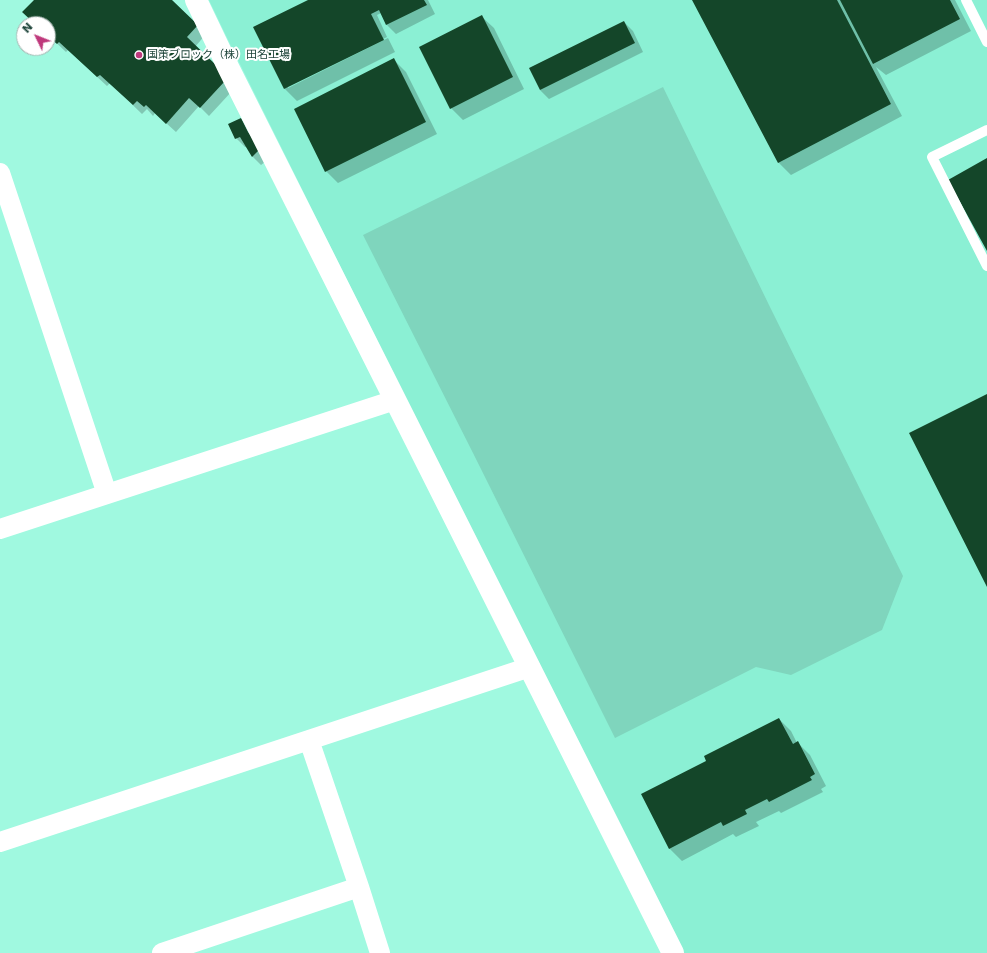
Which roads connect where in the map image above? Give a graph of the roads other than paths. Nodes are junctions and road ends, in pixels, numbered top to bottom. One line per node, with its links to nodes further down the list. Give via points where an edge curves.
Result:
1 (196, 0): 8 (street)
2 (966, 0): 3 (lane)
3 (987, 42)
4 (987, 130): 7 (lane, via 932,157)
5 (0, 173): 6 (street)
6 (7, 215): 9 (street)
7 (987, 266)
8 (395, 400): 9 (street); 11 (street)
9 (107, 494): 10 (street)
10 (0, 529)
11 (530, 667): 12 (street); 17 (street)
12 (309, 740): 13 (street); 14 (street)
13 (0, 842)
14 (359, 887): 15 (street); 16 (street)
15 (162, 953)
16 (380, 953)
17 (673, 953)

